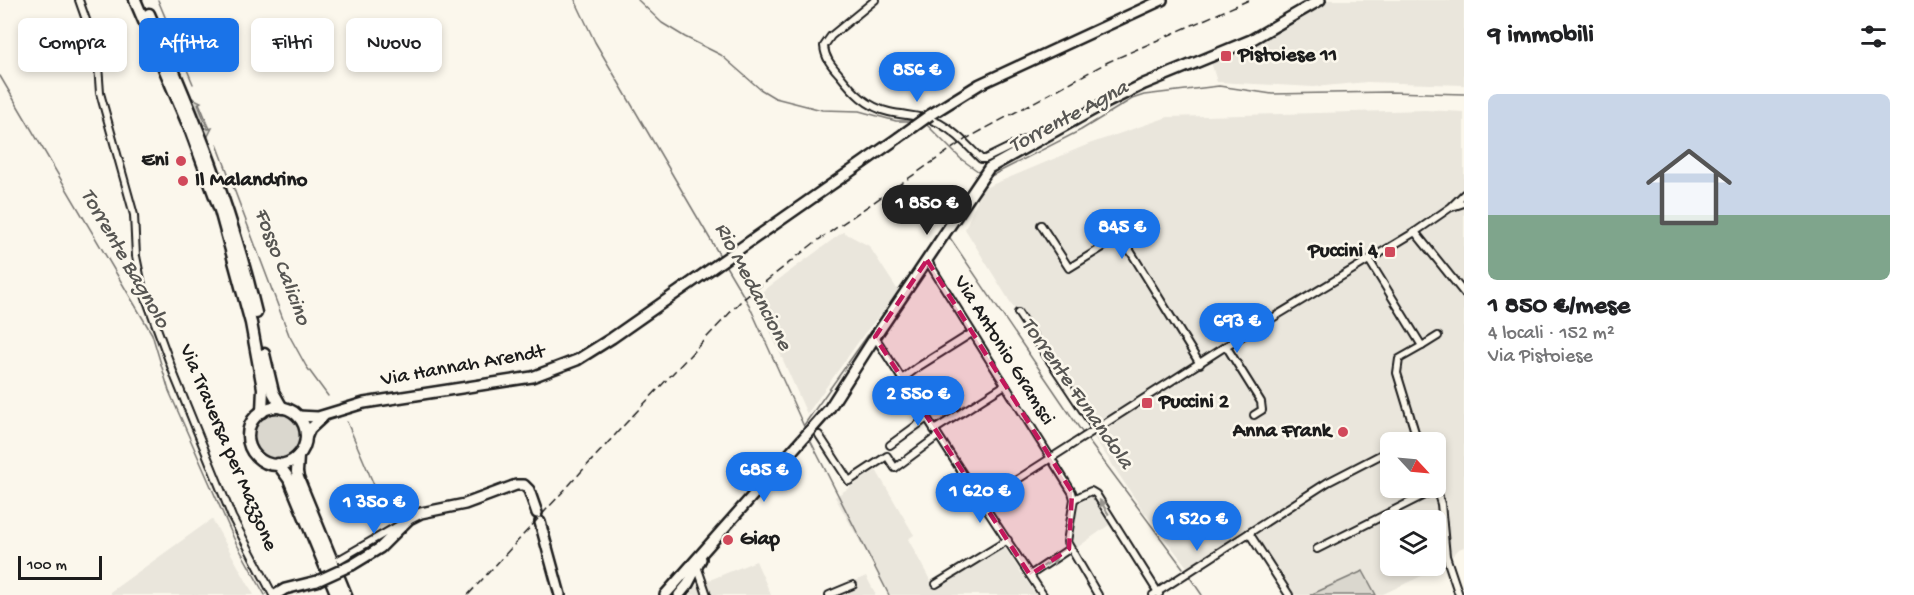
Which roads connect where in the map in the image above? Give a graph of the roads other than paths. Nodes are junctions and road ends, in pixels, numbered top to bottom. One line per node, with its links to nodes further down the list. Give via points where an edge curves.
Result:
1 (79, 0): 62 (street, Via Traversa per Mazzone, via 97,51 100,93 134,215 143,290 232,517)
2 (135, 0): 26 (main road, via 193,137 226,231 254,340 263,388)
3 (143, 0): 25 (main road, via 223,195 246,270 272,388)
4 (875, 0): 7 (street, via 824,46 826,59 859,97 890,112 918,115 941,124 981,159 1047,129)
5 (1162, 0): 27 (street, Via Hannah Arendt, bridge, via 980,84 602,345 563,367 532,377 364,402)
6 (1320, 0): 7 (street, via 1251,40 1144,84)
7 (1054, 133): 13 (street, via 987,171)
8 (1464, 194): 10 (street)
9 (1464, 203): 10 (street)
10 (1451, 207): 12 (street)
11 (1041, 225): 22 (street, via 1069,268 1121,236)
12 (1415, 232): 14 (street); 15 (street)
13 (927, 260): 17 (street, Via Antonio Gramsci); 19 (street)
14 (1369, 260): 20 (street); 21 (street)
15 (1464, 293)
16 (1018, 313): 32 (street)
17 (972, 333): 23 (street); 24 (street, Via Antonio Gramsci)
18 (1438, 336): 21 (street)
19 (875, 337): 23 (street); 33 (street)
20 (1226, 346): 22 (street); 28 (street, via 1261,402 1262,410)
21 (1422, 346): 34 (street, via 1399,359 1397,373)
22 (1200, 364): 32 (street)
23 (902, 380): 30 (street)
24 (1005, 385): 31 (street); 40 (street, Via Antonio Gramsci)
25 (282, 408): 26 (main road); 29 (main road)
26 (262, 412): 41 (main road, via 250,428 250,444 262,460)
27 (325, 415): 29 (street, Via Hannah Arendt); 36 (street)
28 (1254, 415)
29 (298, 416): 36 (main road)
30 (927, 418): 31 (street); 37 (street)
31 (934, 430): 35 (street)
32 (1095, 431): 40 (street)
33 (816, 432): 35 (street, via 849,481 887,456 895,468); 53 (street, via 805,438)
34 (1415, 432)
35 (938, 436): 46 (street)
36 (306, 438): 39 (main road)
37 (890, 445)
38 (1380, 455): 49 (street, via 1328,482)
39 (298, 456): 41 (main road); 64 (main road, via 298,478)
40 (1051, 459): 44 (street); 45 (street, Via Antonio Gramsci)
41 (278, 464): 63 (main road, via 290,479)
42 (1416, 498): 52 (street)
43 (1439, 498): 72 (street, via 1446,556)
44 (990, 500): 46 (street, via 983,496); 48 (street)
45 (1074, 500): 51 (street, via 1066,540); 61 (street, one-way to 45, via 1096,494 1091,491)
46 (982, 503): 48 (street)
47 (409, 519): 54 (street, Via Traversa per Mazzone); 62 (street, Via Traversa per Mazzone, bridge, via 380,548 351,565); 65 (street, Via Traversa per Mazzone, via 524,485 538,517)
48 (999, 528): 50 (street)
49 (1249, 533): 61 (street); 71 (street)
50 (1008, 540): 56 (street); 58 (street)
51 (1069, 549): 56 (street, one-way to 51); 70 (street)
52 (1317, 549)
53 (704, 551): 55 (street); 57 (street)
54 (340, 559)
55 (697, 566): 57 (street); 60 (street)
56 (1030, 575): 69 (street)
57 (684, 580): 60 (street, via 696,582); 66 (street); 67 (street)
58 (936, 584)
59 (853, 585): 68 (street)
60 (707, 594)
61 (1157, 594)
62 (274, 595)
63 (337, 595)
64 (346, 595)
65 (560, 595)
66 (665, 595)
67 (679, 595)
68 (829, 595)
69 (1043, 595)
70 (1098, 595)
71 (1289, 595)
72 (1459, 595)

